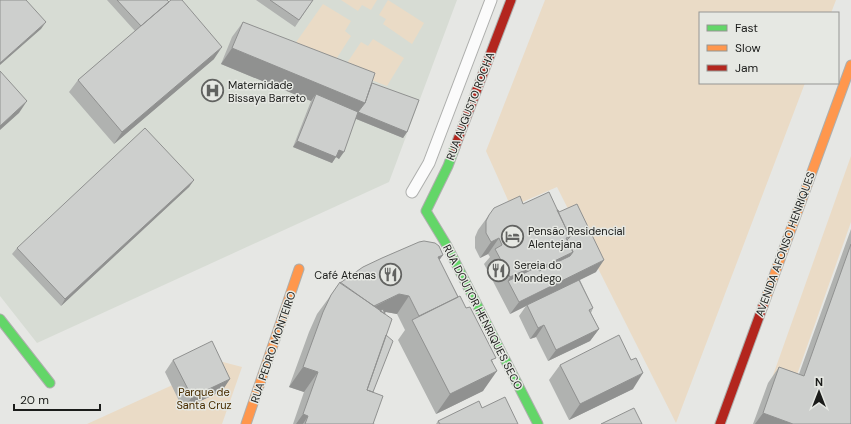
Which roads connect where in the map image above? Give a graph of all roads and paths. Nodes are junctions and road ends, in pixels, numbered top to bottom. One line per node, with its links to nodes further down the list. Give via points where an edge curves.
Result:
1 (491, 0): 4 (lane, via 429,163)
2 (511, 0): 5 (street, RUA AUGUSTO ROCHA, via 448,166)
3 (851, 65): 11 (street, AVENIDA AFONSO HENRIQUES)
4 (412, 192)
5 (426, 211): 10 (street, RUA DOUTOR HENRIQUES SECO, via 446,244)
6 (299, 269): 9 (street, RUA PEDRO MONTEIRO)
7 (0, 319): 8 (street)
8 (50, 382)
9 (246, 424)
10 (538, 424)
11 (720, 424)

